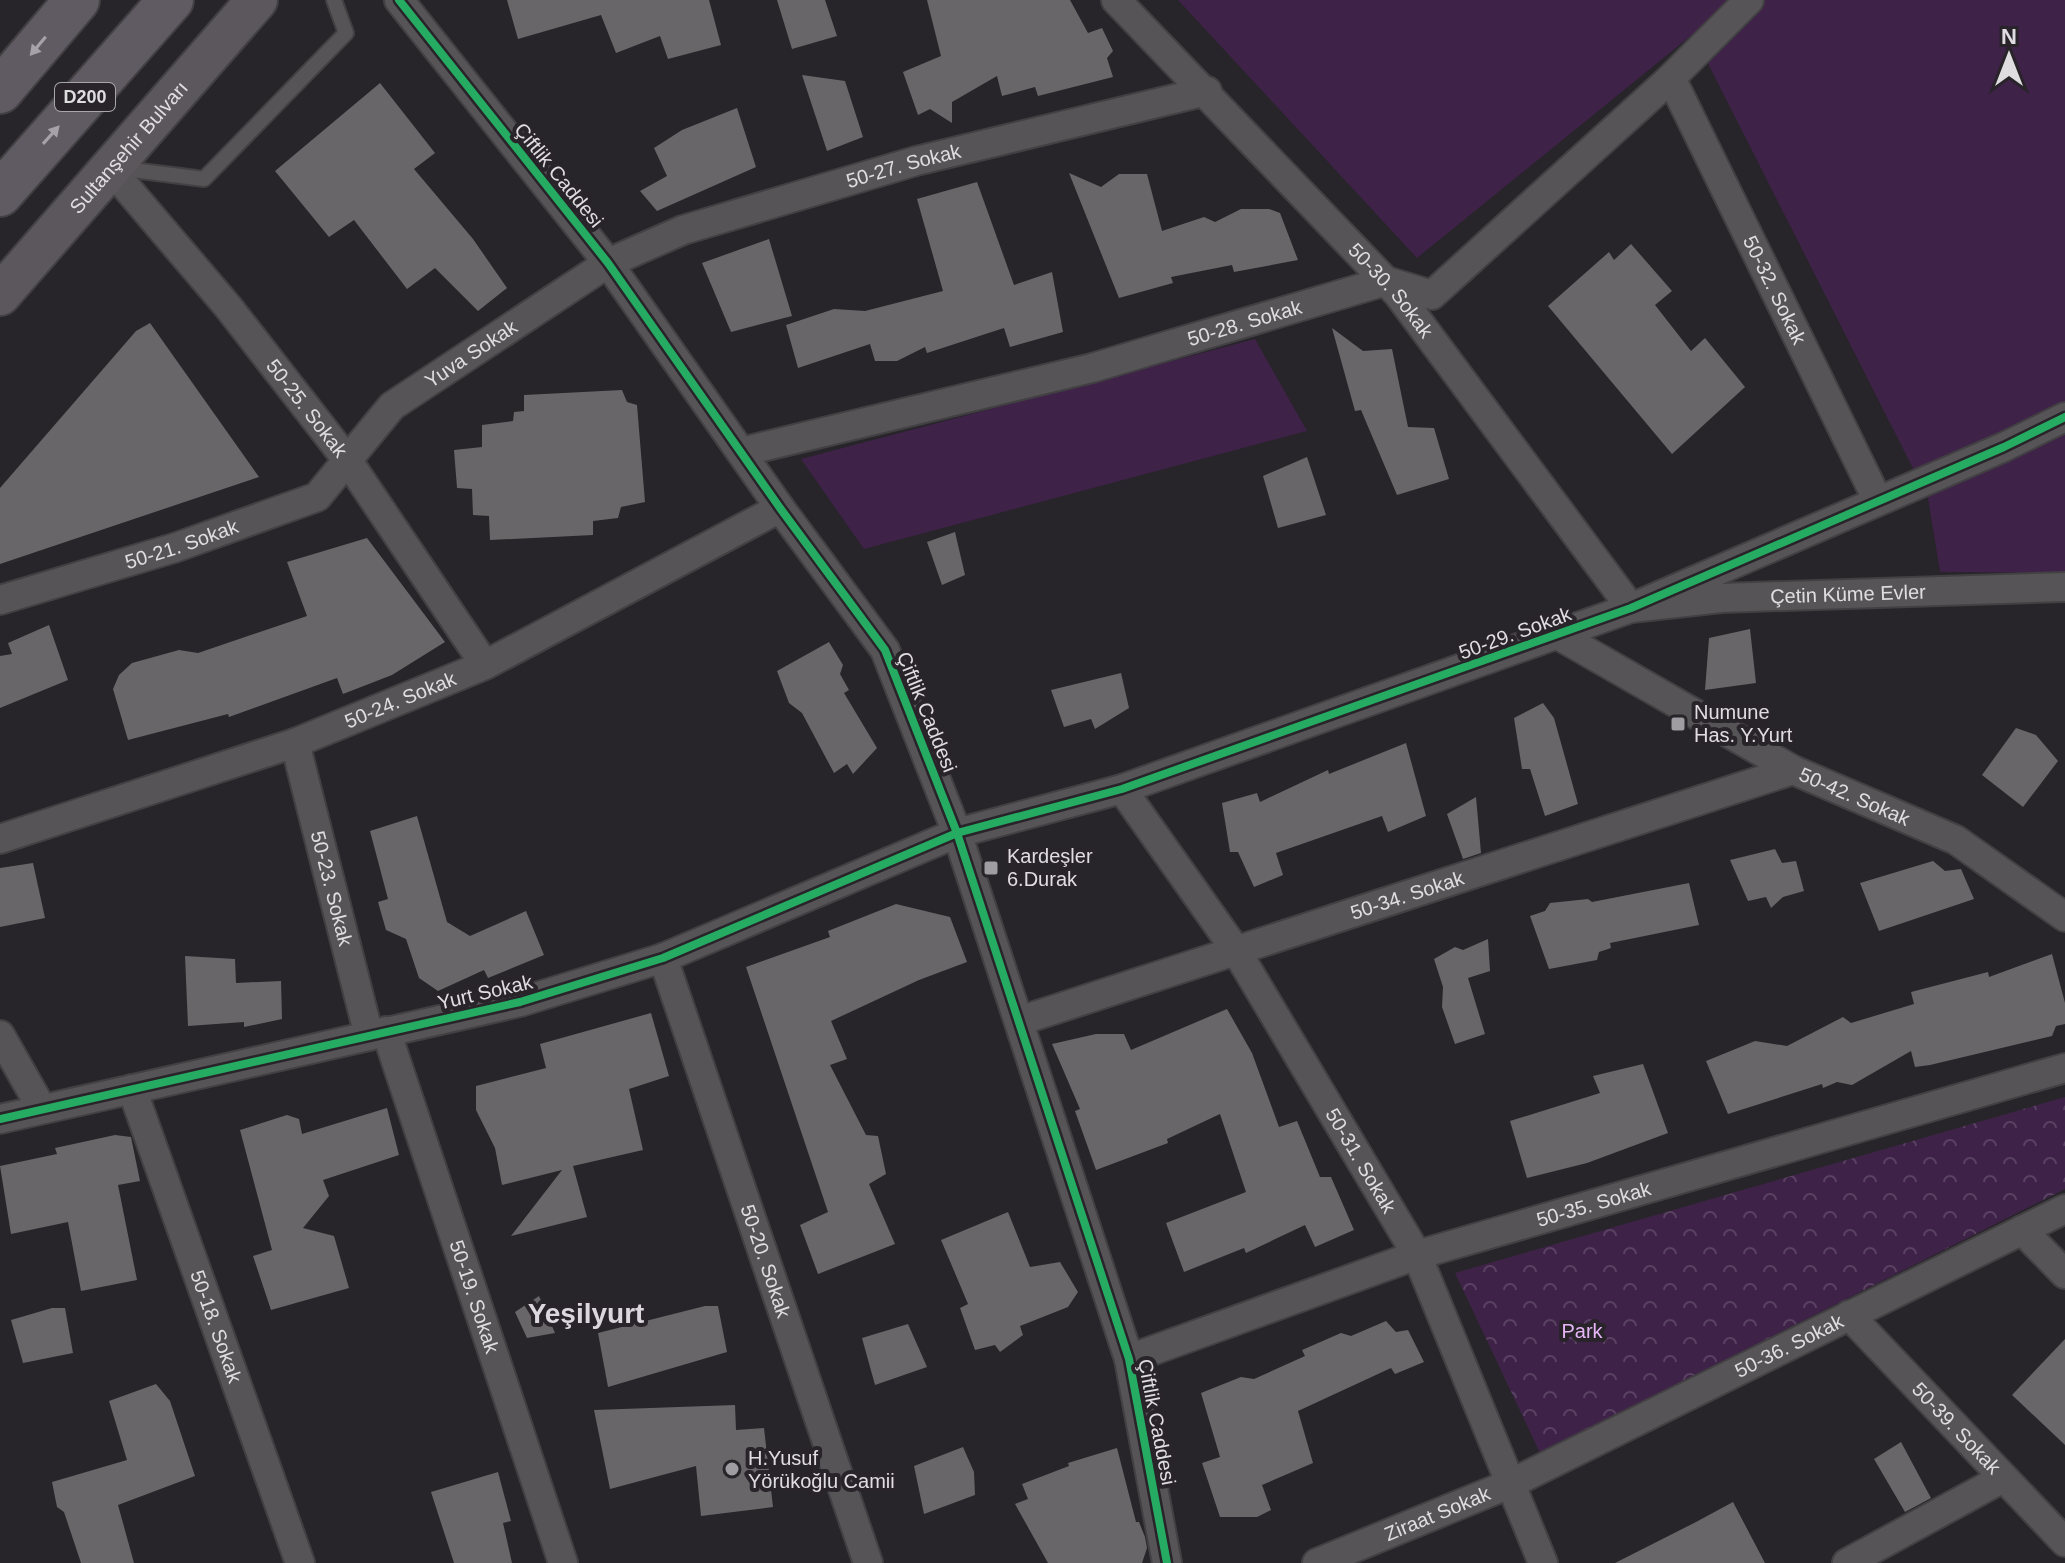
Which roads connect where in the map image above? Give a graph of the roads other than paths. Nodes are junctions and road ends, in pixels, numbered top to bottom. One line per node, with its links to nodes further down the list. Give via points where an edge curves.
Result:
1 (77, 0): 9 (highway, one-way to 9)
2 (171, 0): 12 (highway, D200, one-way to 2)
3 (257, 0): 11 (street, Sultanşehir Bulvarı)
4 (334, 0): 11 (lane, via 346,33 204,179)
5 (399, 0): 13 (street, Çiftlik Caddesi)
6 (1116, 0): 10 (street, 50-30. Sokak)
7 (1749, 0): 8 (street)
8 (1671, 78): 14 (street, via 1432,295); 19 (street, 50-32. Sokak)
9 (0, 91)
10 (1207, 91): 13 (street, 50-27. Sokak, via 916,161 761,205 683,230); 14 (street, 50-30. Sokak)
11 (109, 167): 15 (street, Sultanşehir Bulvarı); 18 (street, 50-25. Sokak, via 229,308)
12 (0, 194)
13 (608, 263): 17 (street, Çiftlik Caddesi); 18 (street, Yuva Sokak, via 392,406)
14 (1386, 281): 17 (street, 50-28. Sokak, via 1092,368); 23 (street, 50-30. Sokak)
15 (0, 295)
16 (2065, 417): 19 (street, 50-29. Sokak)
17 (741, 452): 20 (street, Çiftlik Caddesi)
18 (348, 461): 22 (street, 50-21. Sokak, via 317,497 174,548); 25 (street, 50-25. Sokak)
19 (1878, 501): 23 (street, 50-29. Sokak)
20 (780, 508): 25 (street, 50-24. Sokak); 29 (street, Çiftlik Caddesi, via 885,650)
21 (2065, 587): 23 (street, Çetin Küme Evler, via 1721,598)
22 (0, 600)
23 (1631, 608): 24 (street, 50-29. Sokak)
24 (1558, 635): 27 (street, 50-42. Sokak); 28 (street, 50-29. Sokak)
25 (485, 665): 26 (street, 50-24. Sokak)
26 (295, 743): 30 (street, 50-24. Sokak); 35 (street, 50-23. Sokak)
27 (1793, 770): 31 (street, 50-42. Sokak, via 1956,840); 32 (street, 50-34. Sokak)
28 (1122, 789): 29 (street, 50-29. Sokak); 32 (street, 50-31. Sokak)
29 (957, 833): 33 (street, Yurt Sokak); 34 (street, Çiftlik Caddesi)
30 (0, 839)
31 (2065, 917)
32 (1237, 952): 34 (street, 50-34. Sokak); 43 (street, 50-31. Sokak)
33 (663, 958): 35 (street, Yurt Sokak, via 520,1002); 52 (street, 50-20. Sokak)
34 (1019, 1021): 46 (street, Çiftlik Caddesi)
35 (378, 1034): 38 (street, Yurt Sokak); 51 (street, 50-19. Sokak)
36 (0, 1035): 39 (street)
37 (2065, 1068): 43 (street, 50-35. Sokak)
38 (132, 1089): 39 (street, Yurt Sokak); 50 (street, 50-18. Sokak)
39 (42, 1109): 40 (street, Yurt Sokak)
40 (0, 1119)
41 (2065, 1209): 42 (street, 50-36. Sokak)
42 (2022, 1230): 44 (street); 45 (street, 50-36. Sokak)
43 (1417, 1255): 46 (street, 50-35. Sokak); 48 (street, 50-31. Sokak)
44 (2065, 1274)
45 (1849, 1315): 47 (street, 50-39. Sokak); 48 (street, 50-36. Sokak)
46 (1129, 1359): 53 (street, Çiftlik Caddesi)
47 (2003, 1478): 49 (street, 50-39. Sokak); 56 (street)
48 (1512, 1483): 54 (street, Ziraat Sokak); 55 (street, 50-31. Sokak)
49 (2065, 1542)
50 (300, 1563)
51 (563, 1563)
52 (868, 1563)
53 (1167, 1563)
54 (1317, 1563)
55 (1543, 1563)
56 (1847, 1563)

